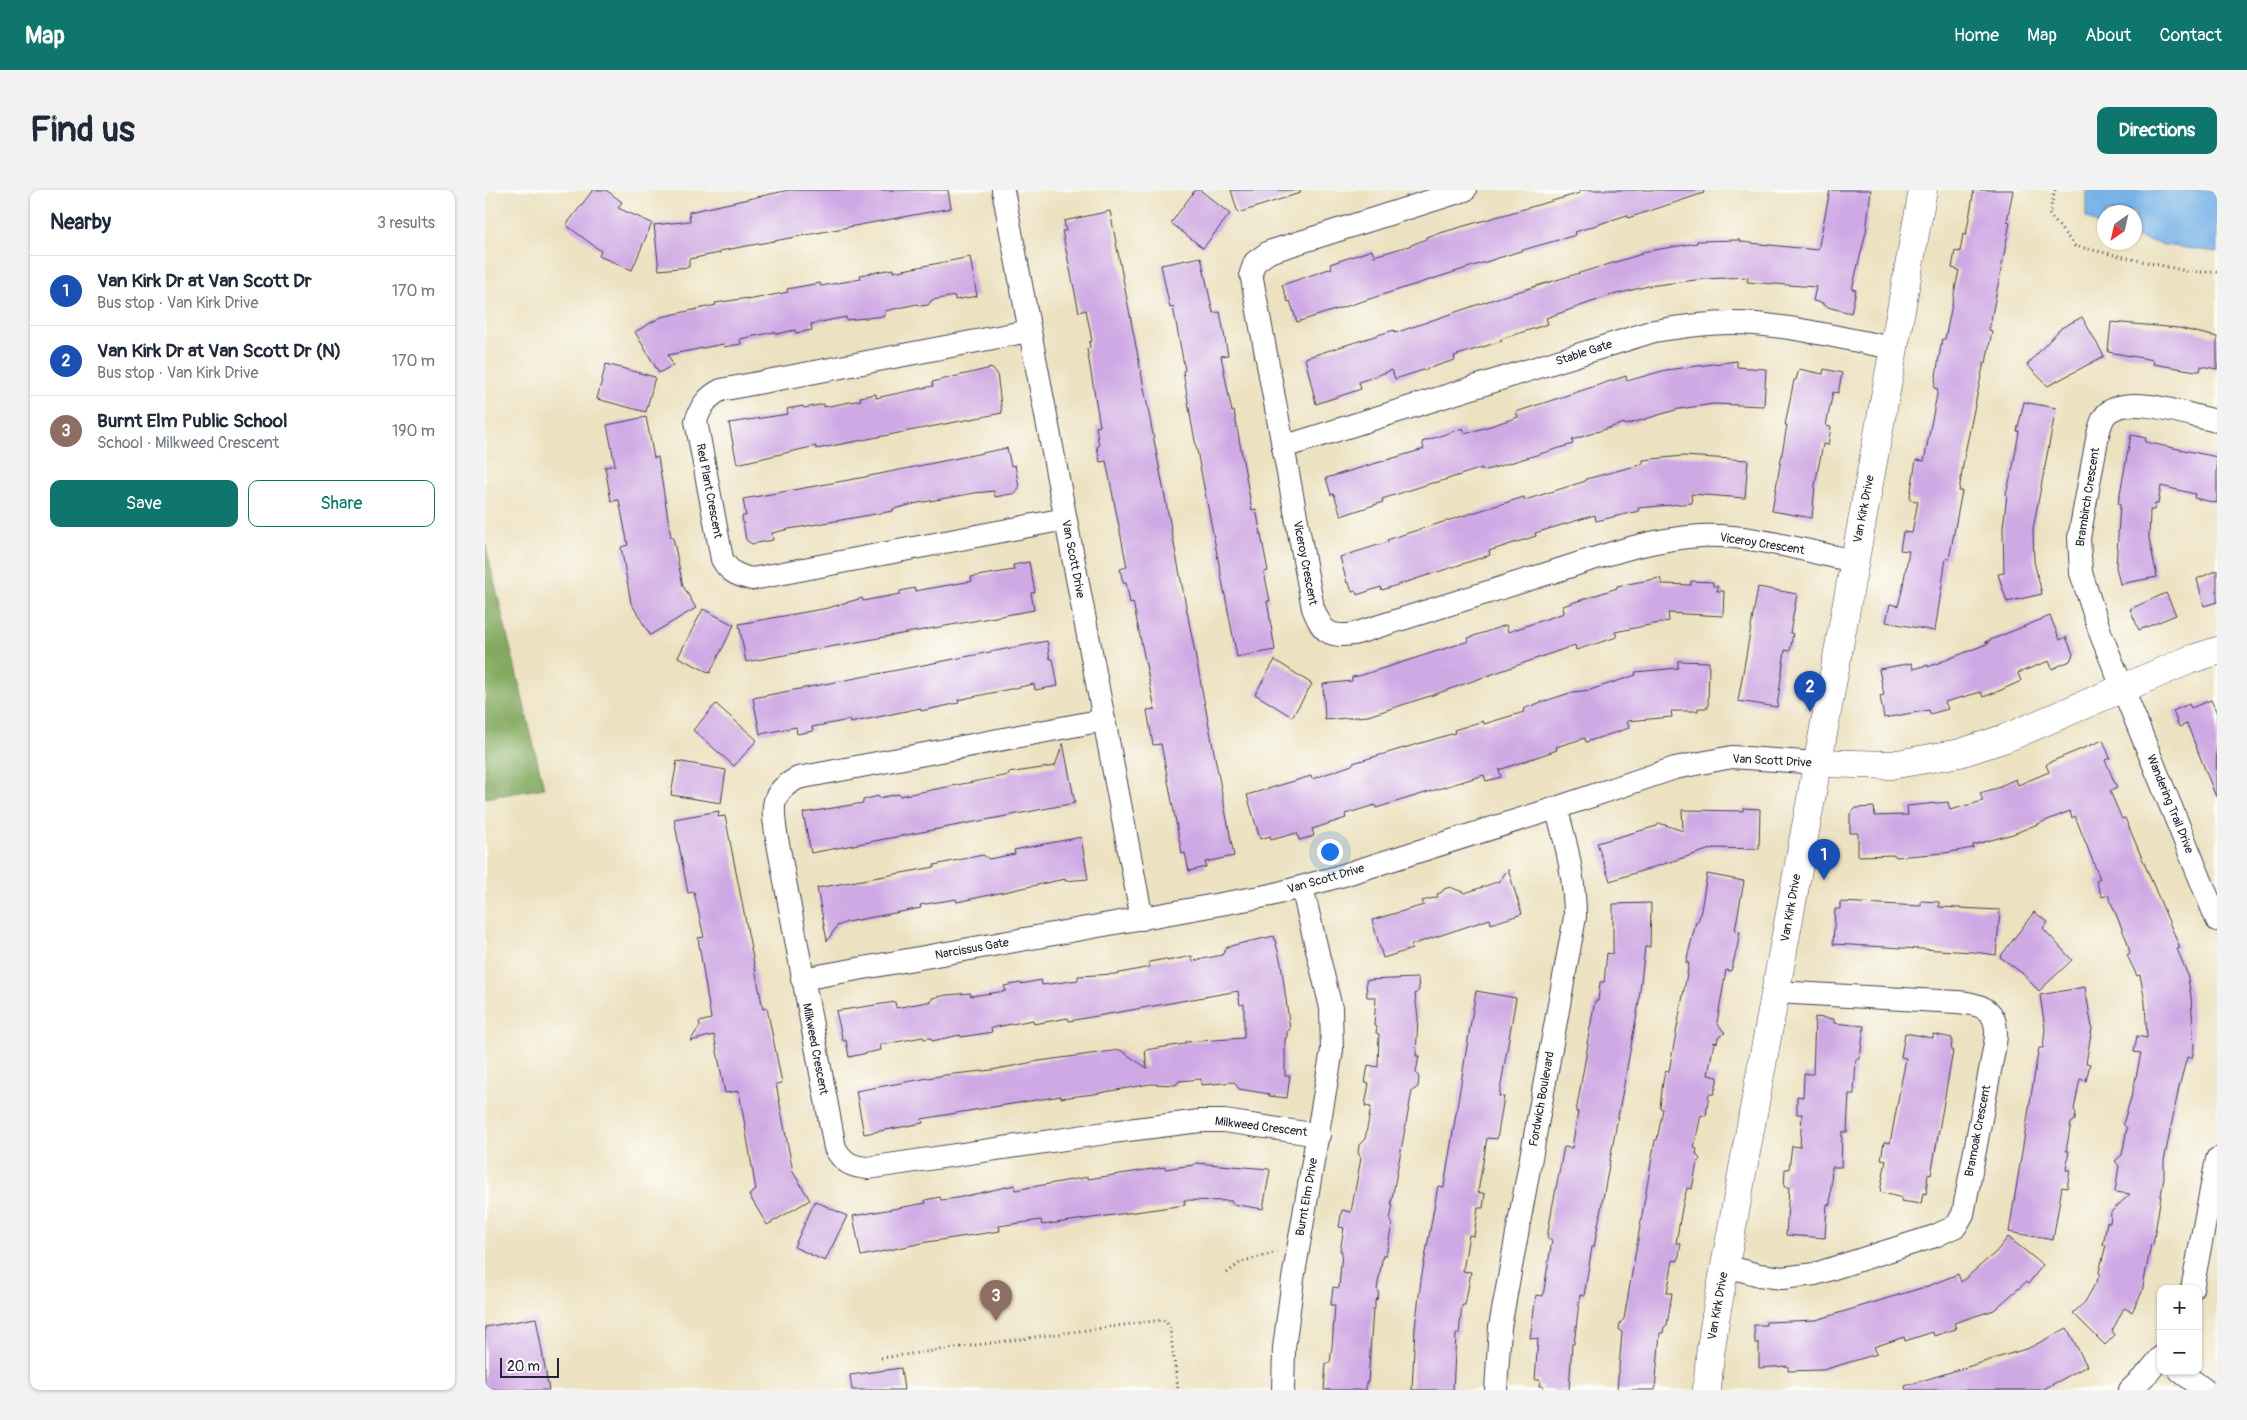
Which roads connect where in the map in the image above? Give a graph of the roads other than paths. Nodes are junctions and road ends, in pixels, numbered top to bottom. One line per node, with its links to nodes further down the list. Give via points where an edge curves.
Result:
1 (1003, 190): 4 (street, Van Scott Drive)
2 (1465, 190): 7 (street, Viceroy Crescent, via 1269,252 1255,262 1251,273 1252,289)
3 (1923, 190): 5 (street, Van Kirk Drive)
4 (1029, 331): 8 (street, Van Scott Drive); 8 (street, Red Plant Crescent, via 714,393 701,407 696,421 706,476 722,559 734,574 752,579)
5 (1895, 348): 7 (street, Stable Gate, via 1733,323 1654,331); 9 (street, Van Kirk Drive)
6 (2217, 421): 11 (street, Brambirch Crescent, via 2144,406 2123,405 2109,411 2097,434 2079,538 2079,556 2085,590)
7 (1283, 447): 9 (street, Viceroy Crescent, via 1313,608 1324,630 1339,636 1613,551 1672,539 1701,536 1741,539)
8 (1065, 519): 12 (street, Van Scott Drive)
9 (1854, 561): 13 (street, Van Kirk Drive)
10 (2217, 651): 11 (street, Van Scott Drive)
11 (2123, 688): 13 (street, Van Scott Drive, via 2006,738 1960,753 1891,765); 16 (street, Wandering Trail Drive)
12 (1104, 720): 17 (street, Van Scott Drive); 19 (street, Milkweed Crescent, via 798,778 788,783 775,796 773,818)
13 (1818, 763): 14 (street, Van Scott Drive, via 1733,757 1675,768); 20 (street, Van Kirk Drive)
14 (1556, 808): 15 (street, Van Scott Drive); 29 (street, Fordwich Boulevard, via 1567,844 1575,917 1500,1327)
15 (1302, 887): 17 (street, Van Scott Drive); 21 (street, Burnt Elm Drive, via 1327,991 1332,1027 1330,1070)
16 (2211, 887): 18 (street, Wandering Trail Drive)
17 (1142, 919): 19 (street, Narcissus Gate)
18 (2217, 920)
19 (802, 979): 21 (street, Milkweed Crescent, via 835,1148 841,1158 855,1168 1200,1121 1224,1120)
20 (1776, 992): 24 (street, Van Kirk Drive); 24 (street, Bramoak Crescent, via 1981,1006 1994,1018 1997,1030 1993,1054 1963,1214 1956,1226 1841,1267 1798,1277 1759,1275)
21 (1319, 1135): 28 (street, Burnt Elm Drive, via 1291,1296 1284,1348)
22 (2217, 1159): 23 (street)
23 (2211, 1234): 25 (street)
24 (1726, 1266): 30 (street, Van Kirk Drive)
25 (2193, 1285)
26 (2157, 1362): 31 (street)
27 (2185, 1375): 32 (street)
28 (1283, 1390)
29 (1495, 1390)
30 (1707, 1390)
31 (2130, 1390)
32 (2205, 1390)

